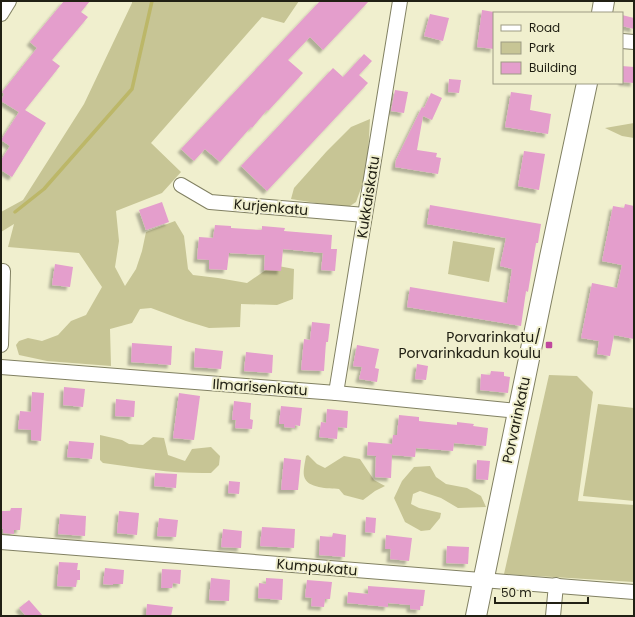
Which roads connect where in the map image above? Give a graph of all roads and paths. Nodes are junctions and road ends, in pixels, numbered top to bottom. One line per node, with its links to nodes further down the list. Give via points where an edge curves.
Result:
1 (9, 1): 5 (street)
2 (400, 1): 10 (street, Kukkaiskatu)
3 (604, 1): 4 (street)
4 (602, 12)
5 (1, 14)
6 (623, 41): 7 (street)
7 (634, 42)
8 (587, 84): 15 (street, Porvarinkatu)
9 (181, 185): 10 (street, Kurjenkatu, via 210,202)
10 (365, 215): 14 (street, Kukkaiskatu)
11 (3, 271): 12 (street)
12 (1, 345)
13 (1, 367): 14 (street, Ilmarisenkatu)
14 (336, 393): 15 (street, Ilmarisenkatu)
15 (518, 411): 17 (street, Porvarinkatu)
16 (1, 542): 17 (street, Kumpukatu)
17 (483, 580): 18 (street, Kumpukatu); 20 (street, Porvarinkatu)
18 (556, 585): 19 (street, Kumpukatu); 21 (street)
19 (634, 592)
20 (476, 616)
21 (553, 616)

